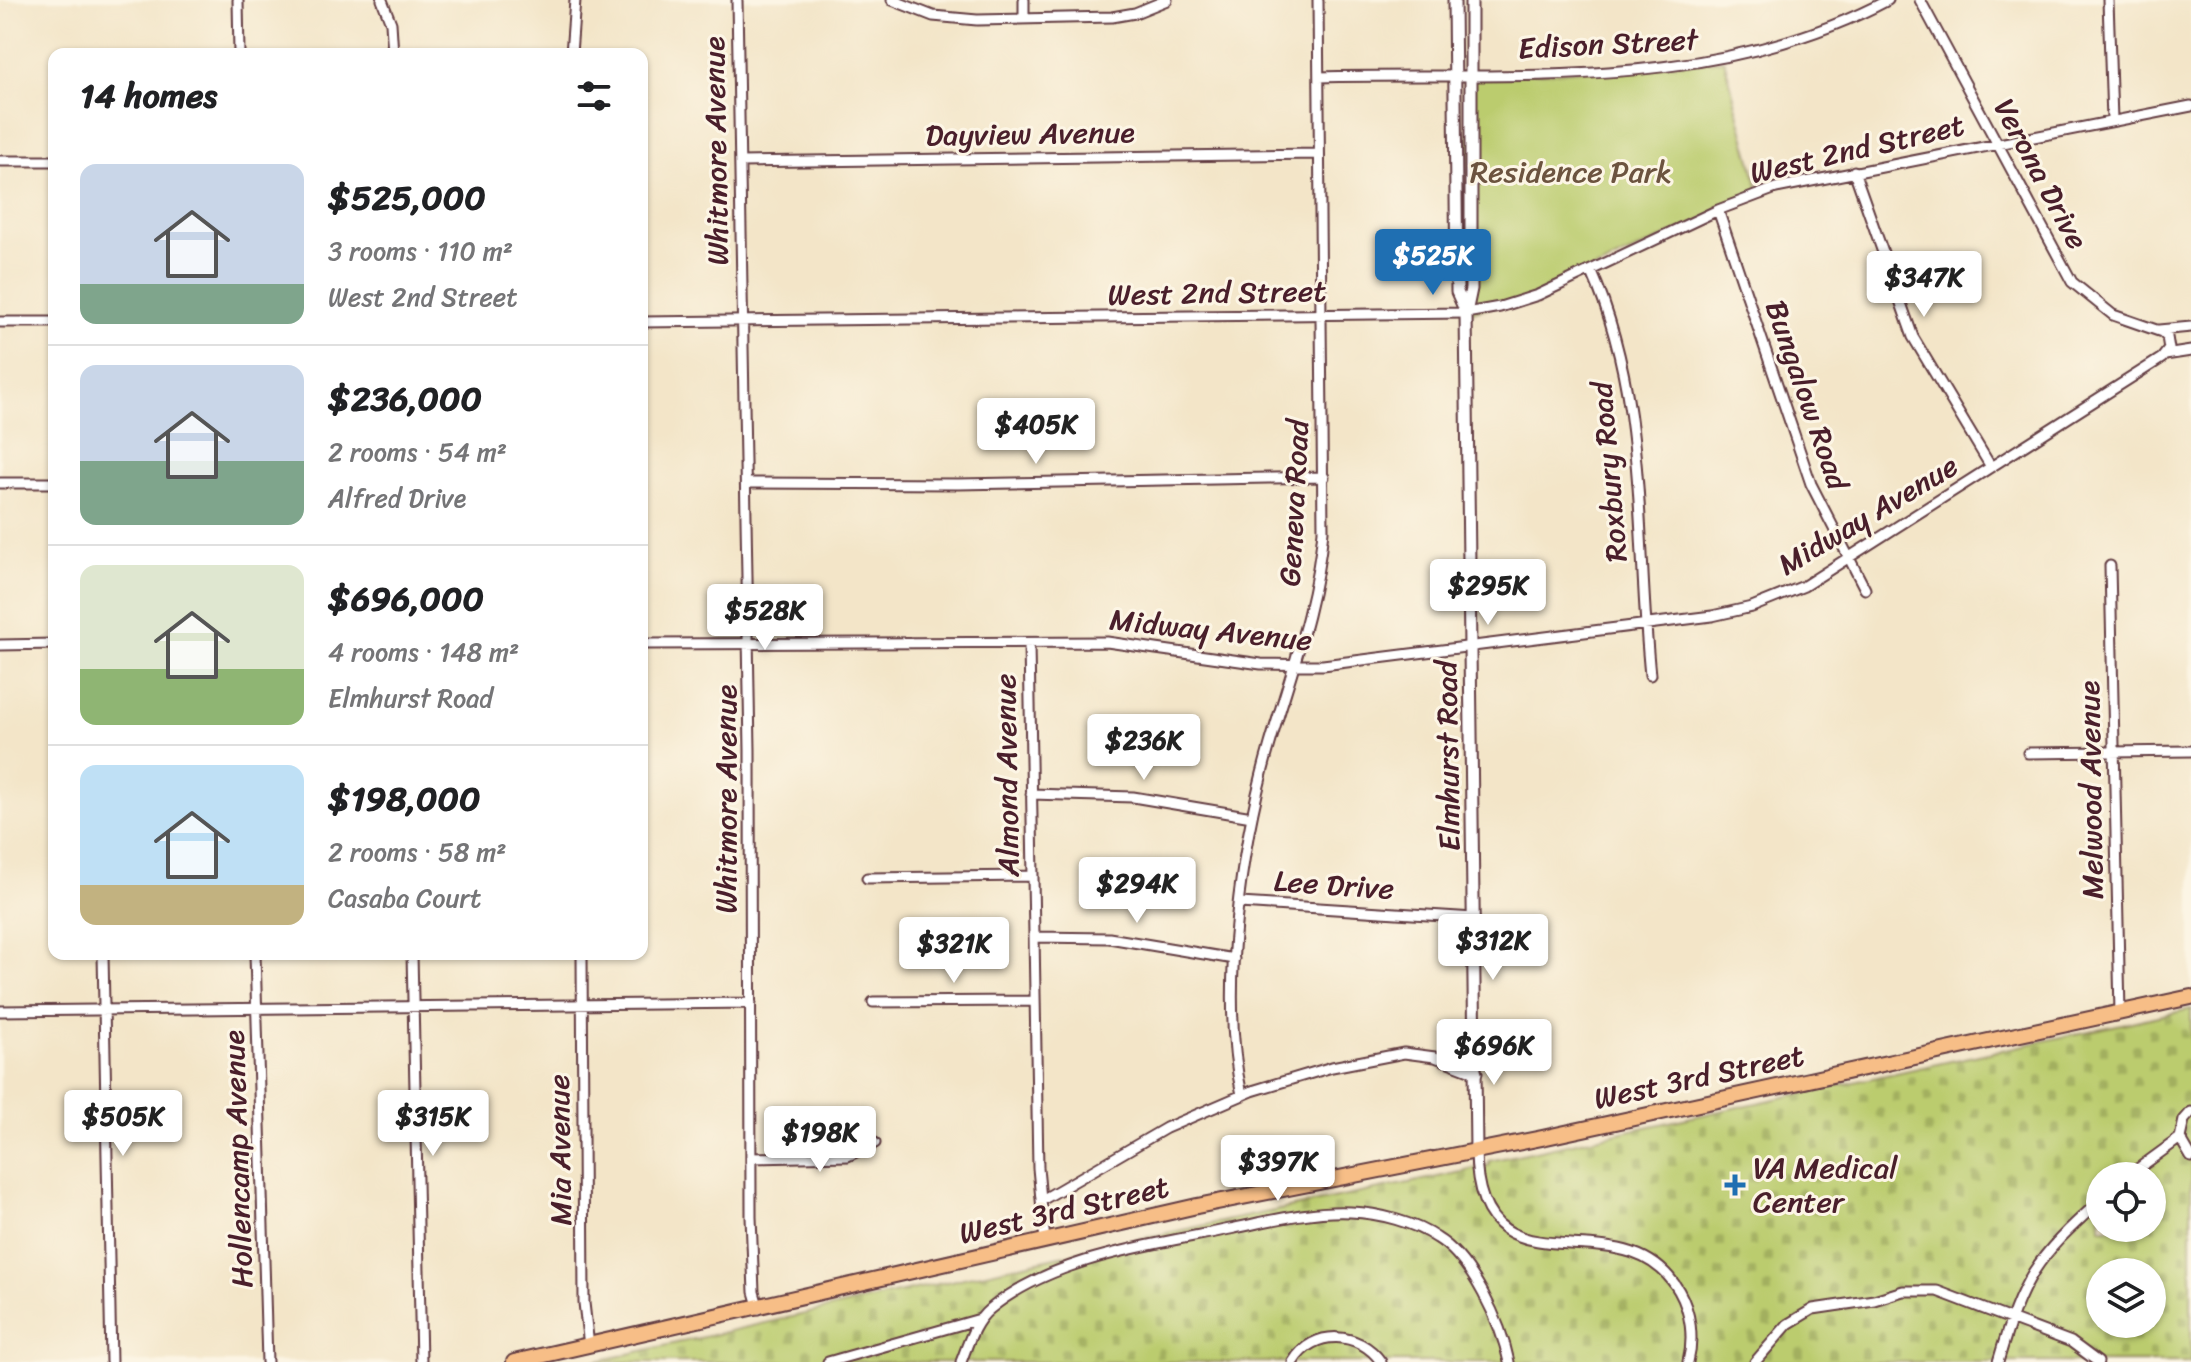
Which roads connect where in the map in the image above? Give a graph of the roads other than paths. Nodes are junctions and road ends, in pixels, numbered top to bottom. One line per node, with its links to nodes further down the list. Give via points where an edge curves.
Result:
1 (238, 0): 15 (street)
2 (382, 0): 16 (street)
3 (575, 0): 17 (street)
4 (737, 0): 27 (street, Whitmore Avenue)
5 (892, 0): 14 (street, via 944,18)
6 (1024, 0): 14 (street)
7 (1167, 0): 14 (street, via 1112,17)
8 (1318, 0): 20 (street, Geneva Road)
9 (1454, 0): 18 (street, Elmhurst Road)
10 (1471, 0): 19 (street, Elmhurst Road)
11 (1888, 0): 19 (street, Edison Street, via 1820,31 1724,60 1650,70)
12 (1920, 0): 23 (street, Verona Drive)
13 (2108, 0): 22 (street)
14 (1024, 18)
15 (239, 48)
16 (393, 48)
17 (571, 48)
18 (1454, 73): 19 (street, Edison Street); 20 (street, Edison Street); 31 (street, Elmhurst Road, via 1457,292)
19 (1470, 73): 31 (street, Elmhurst Road, via 1471,289)
20 (1319, 77): 24 (street, Geneva Road)
21 (2191, 106): 22 (street, West 2nd Street)
22 (2112, 120): 23 (street, West 2nd Street)
23 (1995, 142): 28 (street, West 2nd Street); 38 (street, Verona Drive, via 2072,282 2113,315)
24 (1319, 154): 27 (street, Dayview Avenue); 32 (street, Geneva Road)
25 (0, 161): 26 (street)
26 (48, 161)
27 (741, 162): 33 (street, Whitmore Avenue)
28 (1854, 171): 29 (street, West 2nd Street, via 1776,188); 41 (street, via 1913,337)
29 (1718, 210): 30 (street, West 2nd Street); 46 (street, Bungalow Road, via 1811,484)
30 (1591, 270): 31 (street, West 2nd Street, via 1514,304); 49 (street, Roxbury Road, via 1618,341 1629,394)
31 (1466, 313): 32 (street, West 2nd Street); 55 (street, Elmhurst Road)
32 (1323, 316): 33 (street, West 2nd Street); 42 (street, Geneva Road)
33 (744, 321): 36 (street, West 2nd Street); 45 (street, Whitmore Avenue)
34 (0, 322): 35 (street)
35 (48, 322)
36 (648, 322)
37 (2191, 327): 38 (street, Verona Drive)
38 (2159, 330): 40 (street, Verona Drive, via 2169,341)
39 (2191, 351): 40 (street)
40 (2165, 355): 41 (street, Midway Avenue)
41 (1991, 467): 46 (street, Midway Avenue)
42 (1324, 477): 45 (street); 56 (street, Geneva Road, via 1318,579)
43 (0, 483): 44 (street)
44 (48, 483)
45 (747, 483): 52 (street, Whitmore Avenue)
46 (1848, 560): 48 (street, Bungalow Road); 49 (street, Midway Avenue, via 1804,586 1752,607)
47 (2110, 566): 59 (street, Melwood Avenue)
48 (1865, 589)
49 (1645, 625): 55 (street, Midway Avenue); 57 (street, Roxbury Road)
50 (48, 644): 54 (street)
51 (648, 644): 52 (street, Midway Avenue)
52 (748, 644): 53 (street, Midway Avenue); 76 (street, Whitmore Avenue)
53 (1029, 644): 56 (street, Midway Avenue, via 1127,643); 61 (street, Almond Avenue)
54 (0, 645)
55 (1471, 648): 56 (street, Midway Avenue); 66 (street, Elmhurst Road)
56 (1296, 665): 62 (street, Geneva Road)
57 (1650, 675)
58 (2191, 751): 59 (street)
59 (2114, 752): 60 (street); 82 (street, Melwood Avenue)
60 (2028, 753)
61 (1031, 794): 62 (street, via 1133,797); 63 (street, Almond Avenue)
62 (1252, 817): 65 (street, Geneva Road)
63 (1033, 876): 64 (street); 67 (street, Almond Avenue)
64 (867, 878)
65 (1240, 903): 66 (street, Lee Drive); 68 (street, Geneva Road)
66 (1474, 918): 83 (street, Elmhurst Road)
67 (1034, 937): 68 (street, via 1109,938); 74 (street, Almond Avenue)
68 (1234, 959): 84 (street, Geneva Road)
69 (103, 960): 80 (street)
70 (255, 960): 79 (street, Hollencamp Avenue)
71 (412, 960): 78 (street)
72 (582, 960): 77 (street, Mia Avenue)
73 (2191, 997): 82 (main road, West 3rd Street)
74 (1035, 1001): 75 (street); 92 (street, Almond Avenue)
75 (873, 1002)
76 (751, 1003): 77 (street); 90 (street, Whitmore Avenue)
77 (583, 1005): 78 (street); 98 (street, Mia Avenue, via 584,1303)
78 (413, 1007): 79 (street); 101 (street)
79 (257, 1008): 80 (street); 100 (street, Hollencamp Avenue)
80 (103, 1010): 81 (street); 99 (street)
81 (0, 1011)
82 (2120, 1013): 88 (main road, West 3rd Street)
83 (1477, 1073): 84 (street, via 1425,1055 1394,1054); 88 (street, Elmhurst Road)
84 (1242, 1095): 92 (street, via 1135,1144)
85 (2191, 1112): 86 (street)
86 (2180, 1138): 89 (street); 91 (street)
87 (875, 1143): 90 (street, via 848,1156)
88 (1476, 1151): 94 (main road, West 3rd Street); 108 (street, via 1486,1208 1512,1236 1617,1247 1662,1269 1688,1311)
89 (2191, 1157)
90 (752, 1158): 95 (street, Whitmore Avenue, via 754,1292)
91 (2147, 1162)
92 (1042, 1200): 94 (street, Almond Avenue)
93 (2086, 1214): 96 (street, via 2045,1252 2023,1285)
94 (1045, 1241): 95 (main road, West 3rd Street)
95 (759, 1309): 98 (main road, West 3rd Street)
96 (2011, 1318): 109 (street, via 1937,1291 1903,1291 1803,1314 1781,1330); 110 (street); 111 (street, via 2071,1342)
97 (980, 1319): 103 (street); 104 (street); 107 (street, via 1011,1295 1074,1266 1275,1220 1351,1212 1418,1229 1450,1247 1487,1302)
98 (589, 1346): 102 (main road, West 3rd Street)
99 (111, 1362)
100 (267, 1362)
101 (421, 1362)
102 (514, 1362)
103 (828, 1362)
104 (961, 1362)
105 (1293, 1362): 106 (street, via 1310,1344 1336,1337 1363,1344)
106 (1381, 1362)
107 (1509, 1362)
108 (1688, 1362)
109 (1755, 1362)
110 (1998, 1362)
111 (2098, 1362)

